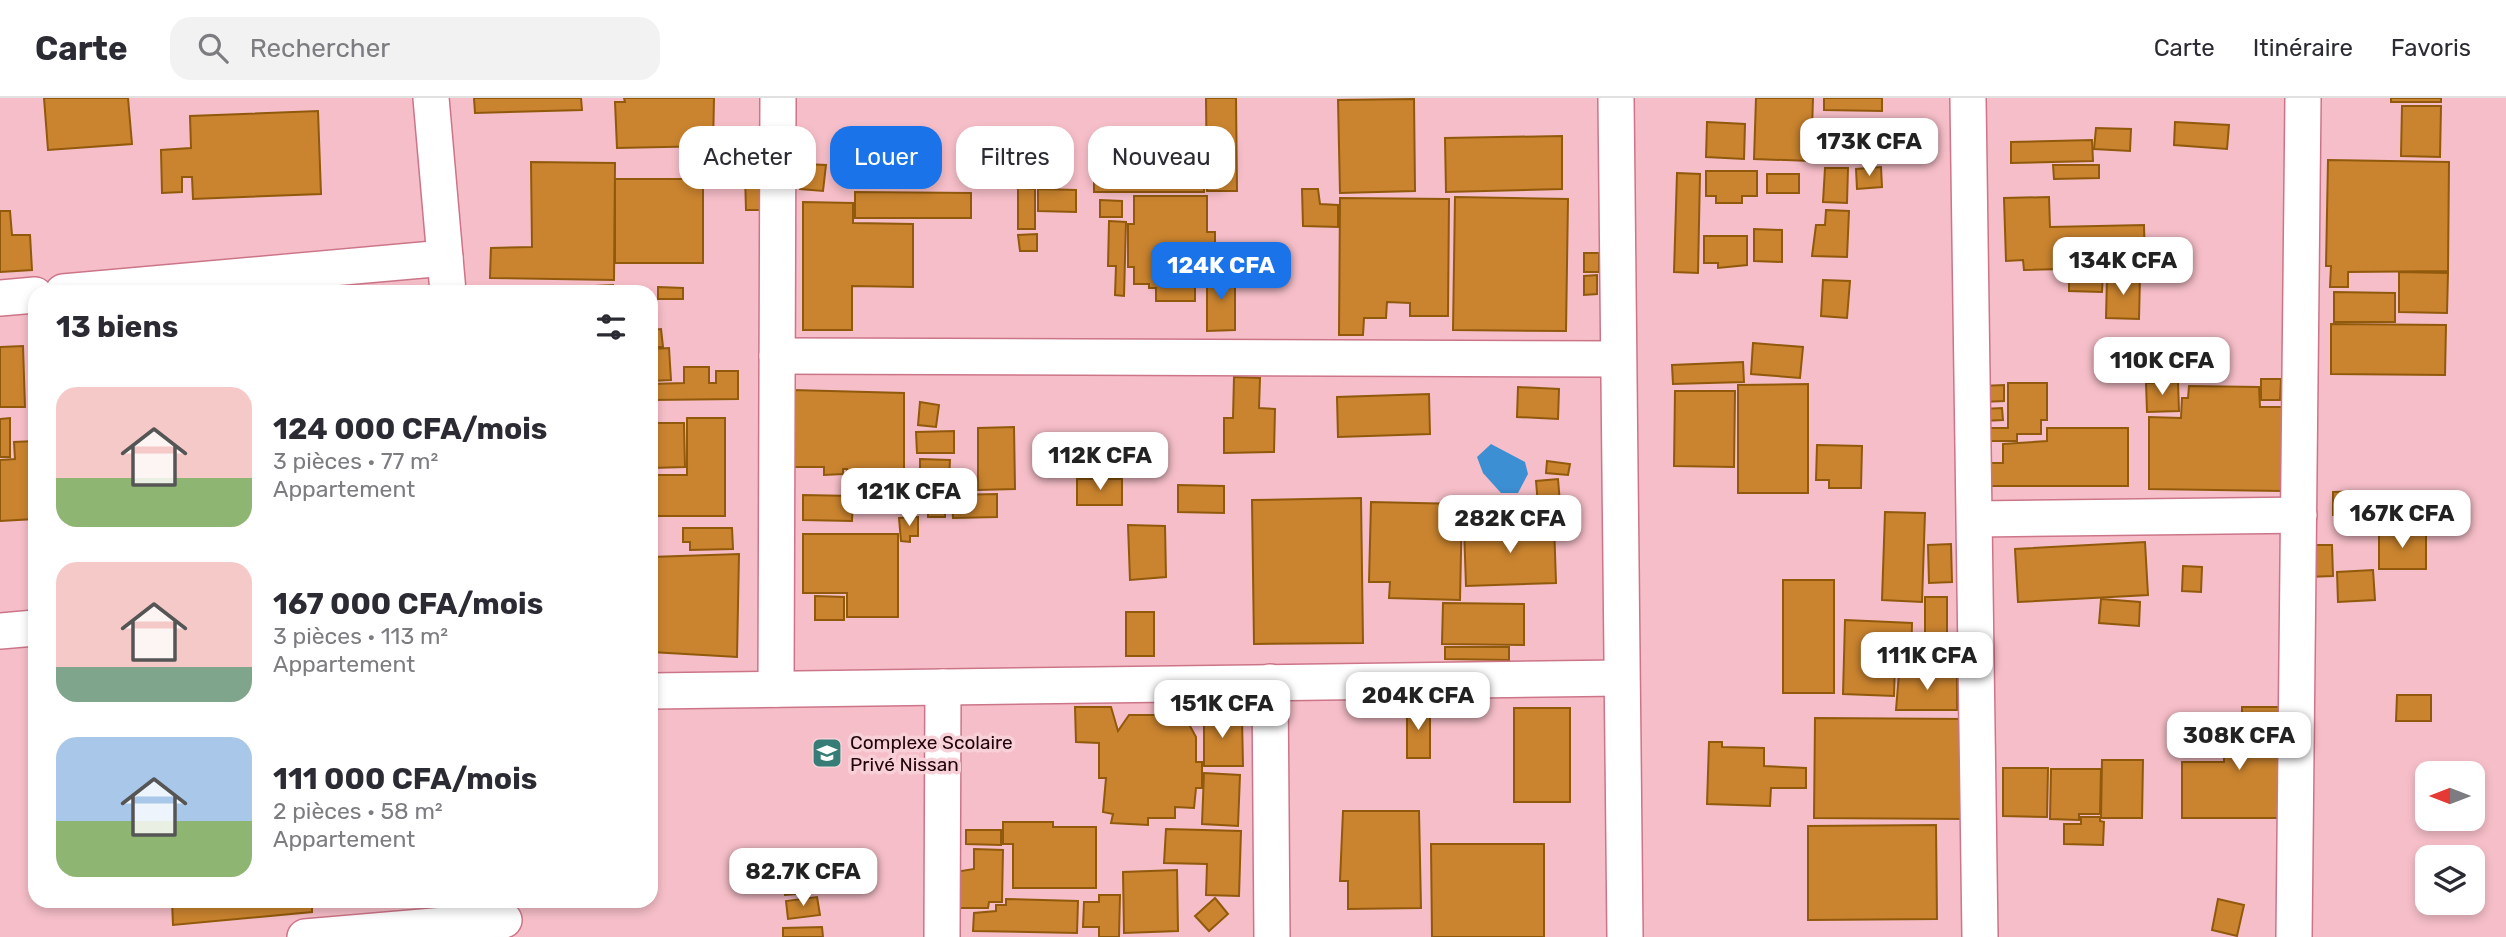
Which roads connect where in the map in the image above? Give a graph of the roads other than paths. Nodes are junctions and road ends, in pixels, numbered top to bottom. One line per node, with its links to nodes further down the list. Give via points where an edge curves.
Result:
1 (431, 98): 6 (street)
2 (778, 98): 10 (street)
3 (1616, 98): 11 (street)
4 (1968, 98): 13 (street)
5 (2303, 98): 12 (street)
6 (447, 275): 7 (street)
7 (221, 285)
8 (28, 296): 9 (street)
9 (0, 298)
10 (777, 356): 11 (street); 19 (street)
11 (1618, 359): 16 (street)
12 (2299, 515): 13 (street); 27 (street)
13 (1976, 519): 26 (street)
14 (28, 629): 15 (street)
15 (0, 631)
16 (1620, 678): 17 (street); 25 (street)
17 (1270, 682): 18 (street); 24 (street)
18 (943, 687): 19 (street); 23 (street)
19 (776, 689): 20 (street)
20 (658, 691)
21 (504, 919): 22 (street)
22 (305, 937)
23 (942, 937)
24 (1272, 937)
25 (1625, 937)
26 (1980, 937)
27 (2294, 937)

